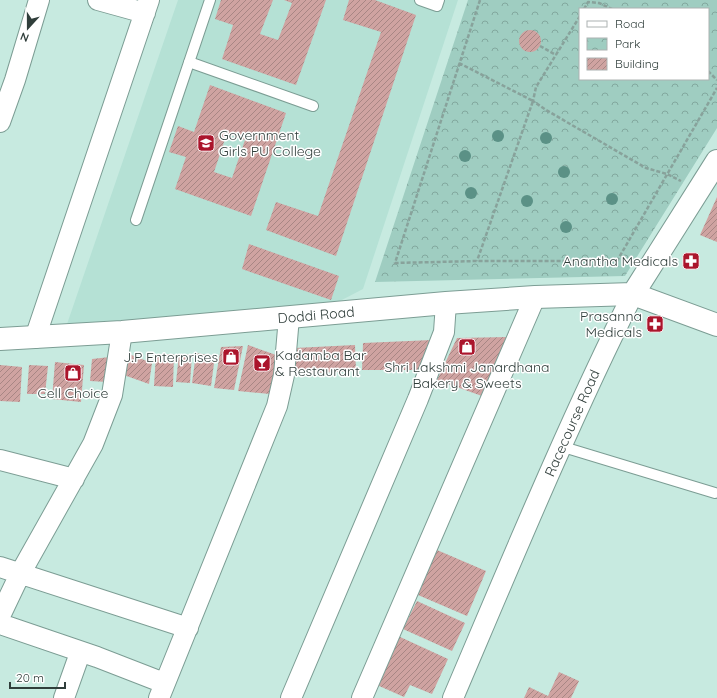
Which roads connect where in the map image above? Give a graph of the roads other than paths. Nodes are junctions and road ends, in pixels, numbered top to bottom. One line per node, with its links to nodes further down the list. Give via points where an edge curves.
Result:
1 (39, 0): 9 (street)
2 (98, 0): 6 (street)
3 (210, 0): 7 (lane)
4 (420, 0): 5 (lane, via 437,6)
5 (439, 0)
6 (147, 6): 18 (street)
7 (190, 62): 8 (lane); 11 (lane)
8 (313, 106)
9 (0, 122)
10 (714, 172): 12 (street, Racecourse Road)
11 (136, 220)
12 (633, 294): 13 (street, Doddi Road); 16 (street); 20 (street, Racecourse Road)
13 (535, 297): 14 (street, Doddi Road); 33 (street)
14 (446, 303): 15 (street, Doddi Road); 32 (street, via 442,340)
15 (289, 317): 17 (street, Doddi Road); 28 (street, via 284,375 277,406)
16 (717, 325)
17 (122, 332): 18 (street, Doddi Road); 22 (street, via 112,395 93,444)
18 (35, 338): 19 (street, Doddi Road)
19 (0, 339)
20 (560, 446): 23 (lane); 34 (street, Racecourse Road)
21 (0, 460): 22 (street)
22 (74, 480): 25 (street)
23 (715, 493)
24 (0, 567): 25 (street)
25 (20, 574): 26 (street); 28 (street)
26 (0, 616)
27 (0, 624): 29 (street)
28 (188, 628): 30 (street)
29 (80, 653): 30 (street, via 97,657); 31 (street)
30 (162, 691)
31 (64, 698)
32 (291, 698)
33 (362, 698)
34 (453, 698)

